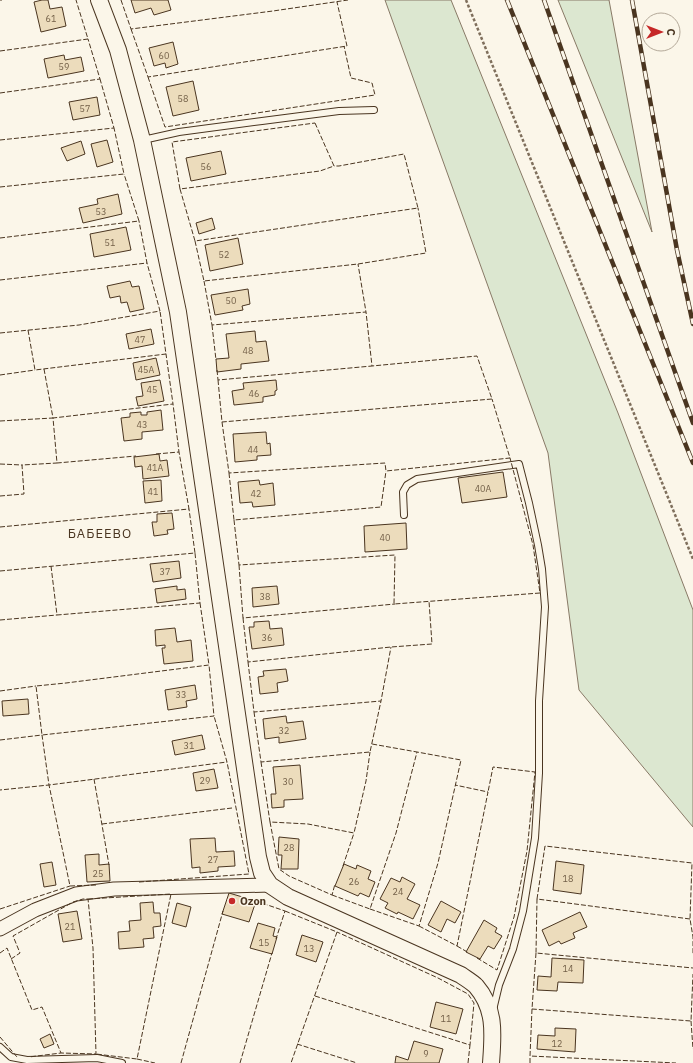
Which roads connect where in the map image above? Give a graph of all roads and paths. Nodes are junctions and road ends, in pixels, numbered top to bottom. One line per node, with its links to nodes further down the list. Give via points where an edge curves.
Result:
1 (99, 0): 4 (street, via 118,50)
2 (466, 0): 6 (path)
3 (374, 110): 4 (lane, via 339,111 178,132)
4 (142, 140): 7 (street, via 178,312 258,857 262,873)
5 (404, 515): 9 (lane, via 403,492 407,485 417,480 519,464 538,545 545,608 535,838 523,910 499,985)
6 (693, 559)
7 (270, 885): 8 (street, via 114,889 76,894 35,910); 9 (street, via 288,897 461,975 475,985 484,997)
8 (0, 929)
9 (492, 1017): 12 (street)
10 (0, 1048): 11 (lane, via 11,1057 27,1060 97,1058)
11 (122, 1063)
12 (491, 1063)

